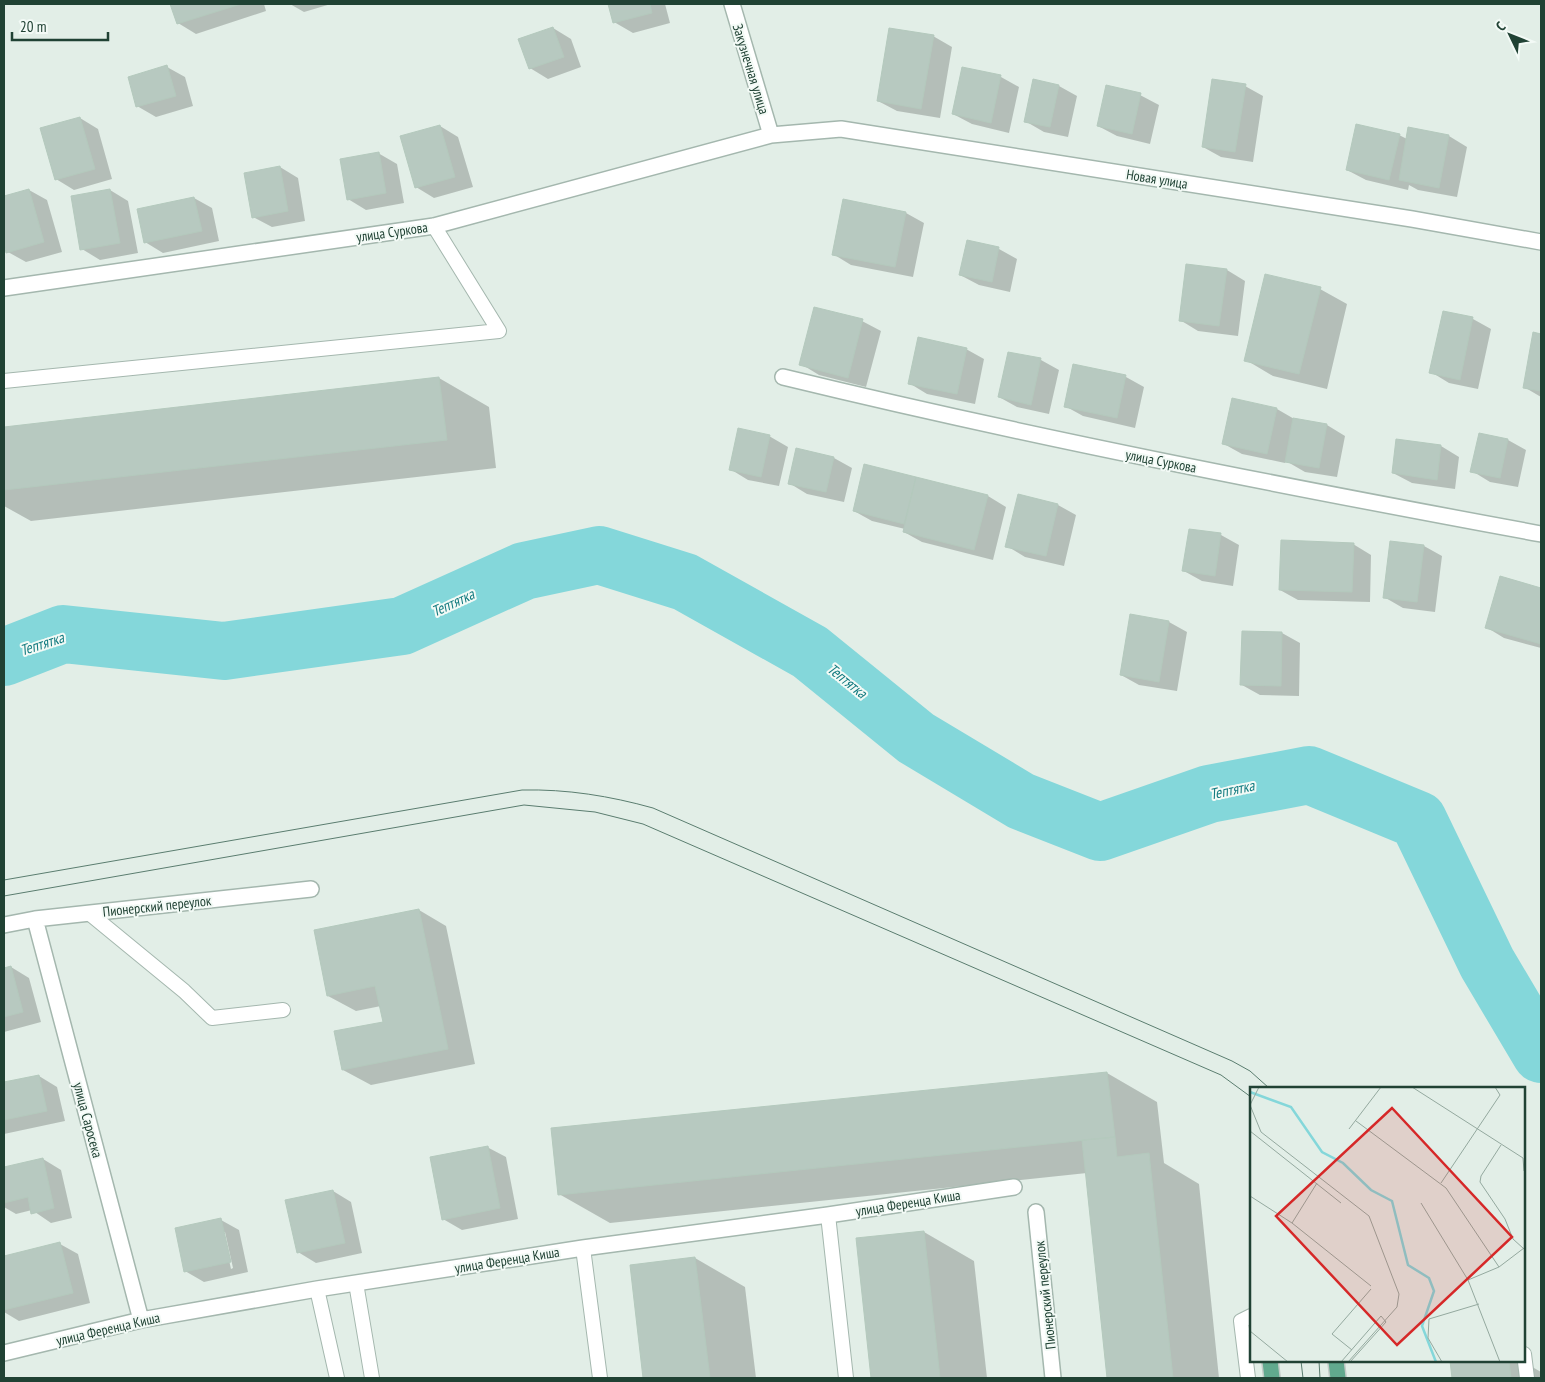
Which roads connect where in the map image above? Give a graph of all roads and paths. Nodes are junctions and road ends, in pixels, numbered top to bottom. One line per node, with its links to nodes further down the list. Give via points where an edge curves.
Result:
1 (732, 4): 2 (street, Закузнечная улица)
2 (771, 135): 3 (street, улица Суркова); 4 (street, Новая улица, via 841,130 1402,217)
3 (434, 226): 5 (street, улица Суркова); 7 (lane, via 499,331)
4 (1541, 242)
5 (4, 288)
6 (783, 378): 8 (street, улица Суркова, via 1134,456)
7 (4, 382)
8 (1541, 534)
9 (311, 888): 10 (street, Пионерский переулок)
10 (89, 913): 11 (street, Пионерский переулок); 13 (lane, via 212,1018)
11 (36, 919): 12 (street, Пионерский переулок); 21 (street, улица Саросека)
12 (4, 925)
13 (283, 1010)
14 (1014, 1187): 16 (street, улица Ференца Киша)
15 (1036, 1212): 30 (street, Пионерский переулок)
16 (828, 1215): 17 (street, улица Ференца Киша); 29 (lane)
17 (583, 1248): 18 (street, улица Ференца Киша); 28 (lane)
18 (356, 1283): 19 (street, улица Ференца Киша); 27 (lane)
19 (317, 1289): 21 (street, улица Ференца Киша); 26 (lane)
20 (1250, 1316): 31 (lane, via 1241,1321)
21 (141, 1320): 22 (street, улица Ференца Киша)
22 (4, 1353)
23 (1270, 1362): 32 (main road)
24 (1336, 1362): 33 (main road)
25 (1525, 1362): 34 (lane)
26 (336, 1378)
27 (372, 1378)
28 (600, 1378)
29 (846, 1378)
30 (1053, 1378)
31 (1248, 1378)
32 (1272, 1378)
33 (1338, 1378)
34 (1527, 1378)

